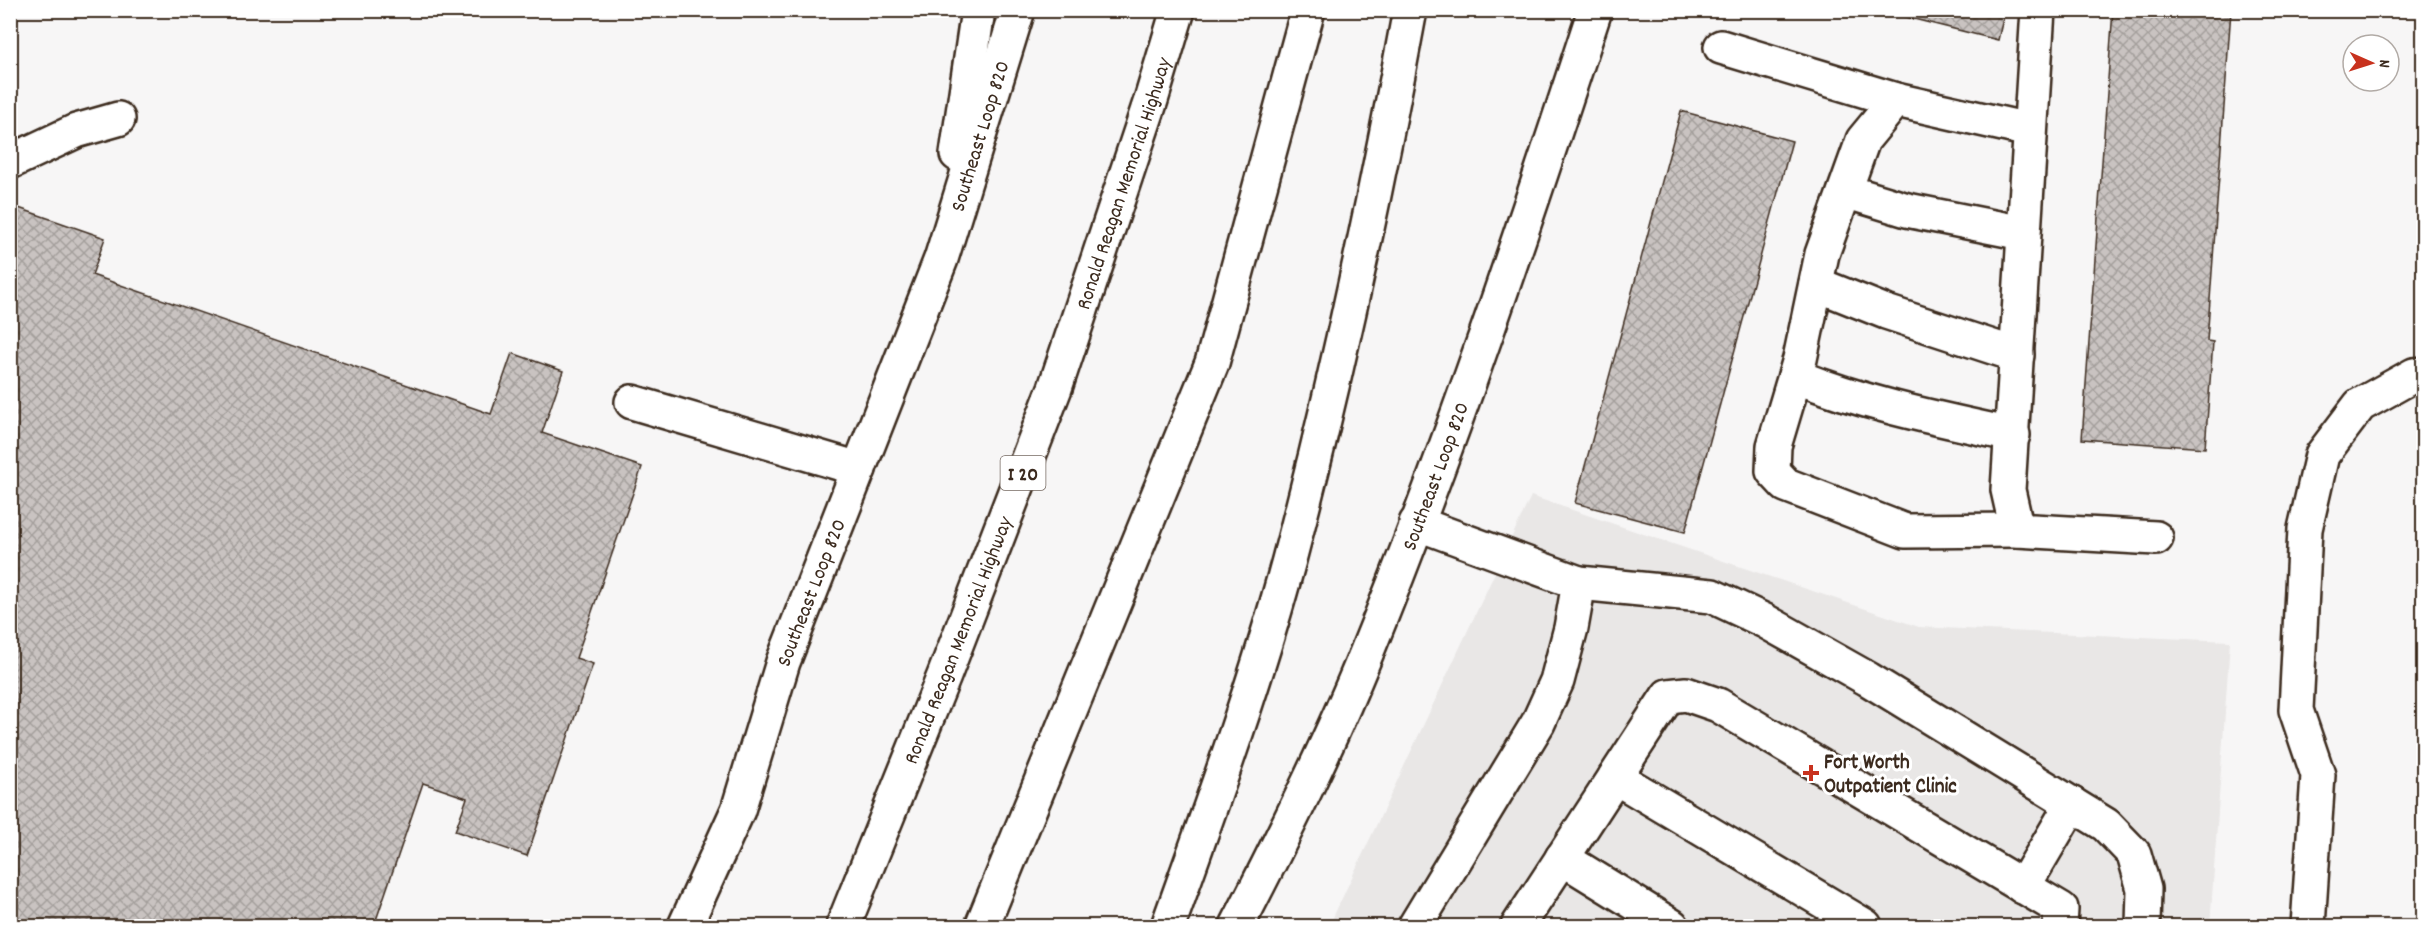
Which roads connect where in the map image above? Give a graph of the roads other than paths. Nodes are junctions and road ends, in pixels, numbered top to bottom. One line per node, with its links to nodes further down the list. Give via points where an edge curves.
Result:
1 (978, 10): 15 (main road, Southeast Loop 820)
2 (1018, 10): 15 (main road, Southeast Loop 820)
3 (1178, 10): 32 (main road, Ronald Reagan Memorial Highway / I 20, via 1055,388)
4 (1308, 10): 33 (main road, via 1212,363)
5 (1410, 10): 34 (main road, via 1384,154 1339,361 1288,562 1227,759)
6 (1595, 10): 23 (main road, Southeast Loop 820, via 1475,368)
7 (2038, 10): 11 (main road)
8 (1721, 47): 9 (main road)
9 (1896, 100): 11 (main road); 13 (main road, via 1863,140)
10 (118, 119): 12 (main road, via 76,131)
11 (2029, 129): 14 (main road)
12 (10, 162)
13 (1845, 191): 14 (main road, via 1907,210); 16 (main road, via 1822,254)
14 (2023, 233): 17 (main road)
15 (942, 260): 22 (main road, Southeast Loop 820)
16 (1816, 284): 17 (main road, via 1886,312); 19 (main road)
17 (2017, 355): 21 (main road)
18 (2424, 374): 42 (main road, via 2414,375 2360,405 2322,455 2305,529 2296,710 2318,775)
19 (1795, 376): 21 (main road, via 1924,417); 24 (main road, via 1774,446 1773,471 1786,485 1905,531)
20 (632, 402): 22 (main road)
21 (2013, 435): 24 (main road, via 2008,490)
22 (859, 469): 31 (main road, Southeast Loop 820, via 783,662 738,810)
23 (1416, 523): 26 (main road); 35 (main road, Southeast Loop 820, via 1366,655 1292,821)
24 (2017, 530): 25 (main road)
25 (2156, 538)
26 (1579, 583): 28 (main road, via 1712,596 1766,621 1868,679); 36 (main road, via 1557,681 1538,723)
27 (1615, 777): 29 (main road); 30 (main road, via 1668,696 1686,694 1718,705); 39 (main road)
28 (2072, 804): 30 (main road); 41 (main road, via 2106,825 2134,854 2144,889)
29 (1562, 858): 37 (main road); 38 (main road)
30 (2023, 887): 40 (main road, via 2061,909)
31 (685, 927)
32 (843, 927)
33 (982, 927)
34 (1168, 927)
35 (1237, 927)
36 (1415, 927)
37 (1518, 927)
38 (1672, 927)
39 (1865, 927)
40 (2060, 927)
41 (2143, 927)
42 (2308, 927)

